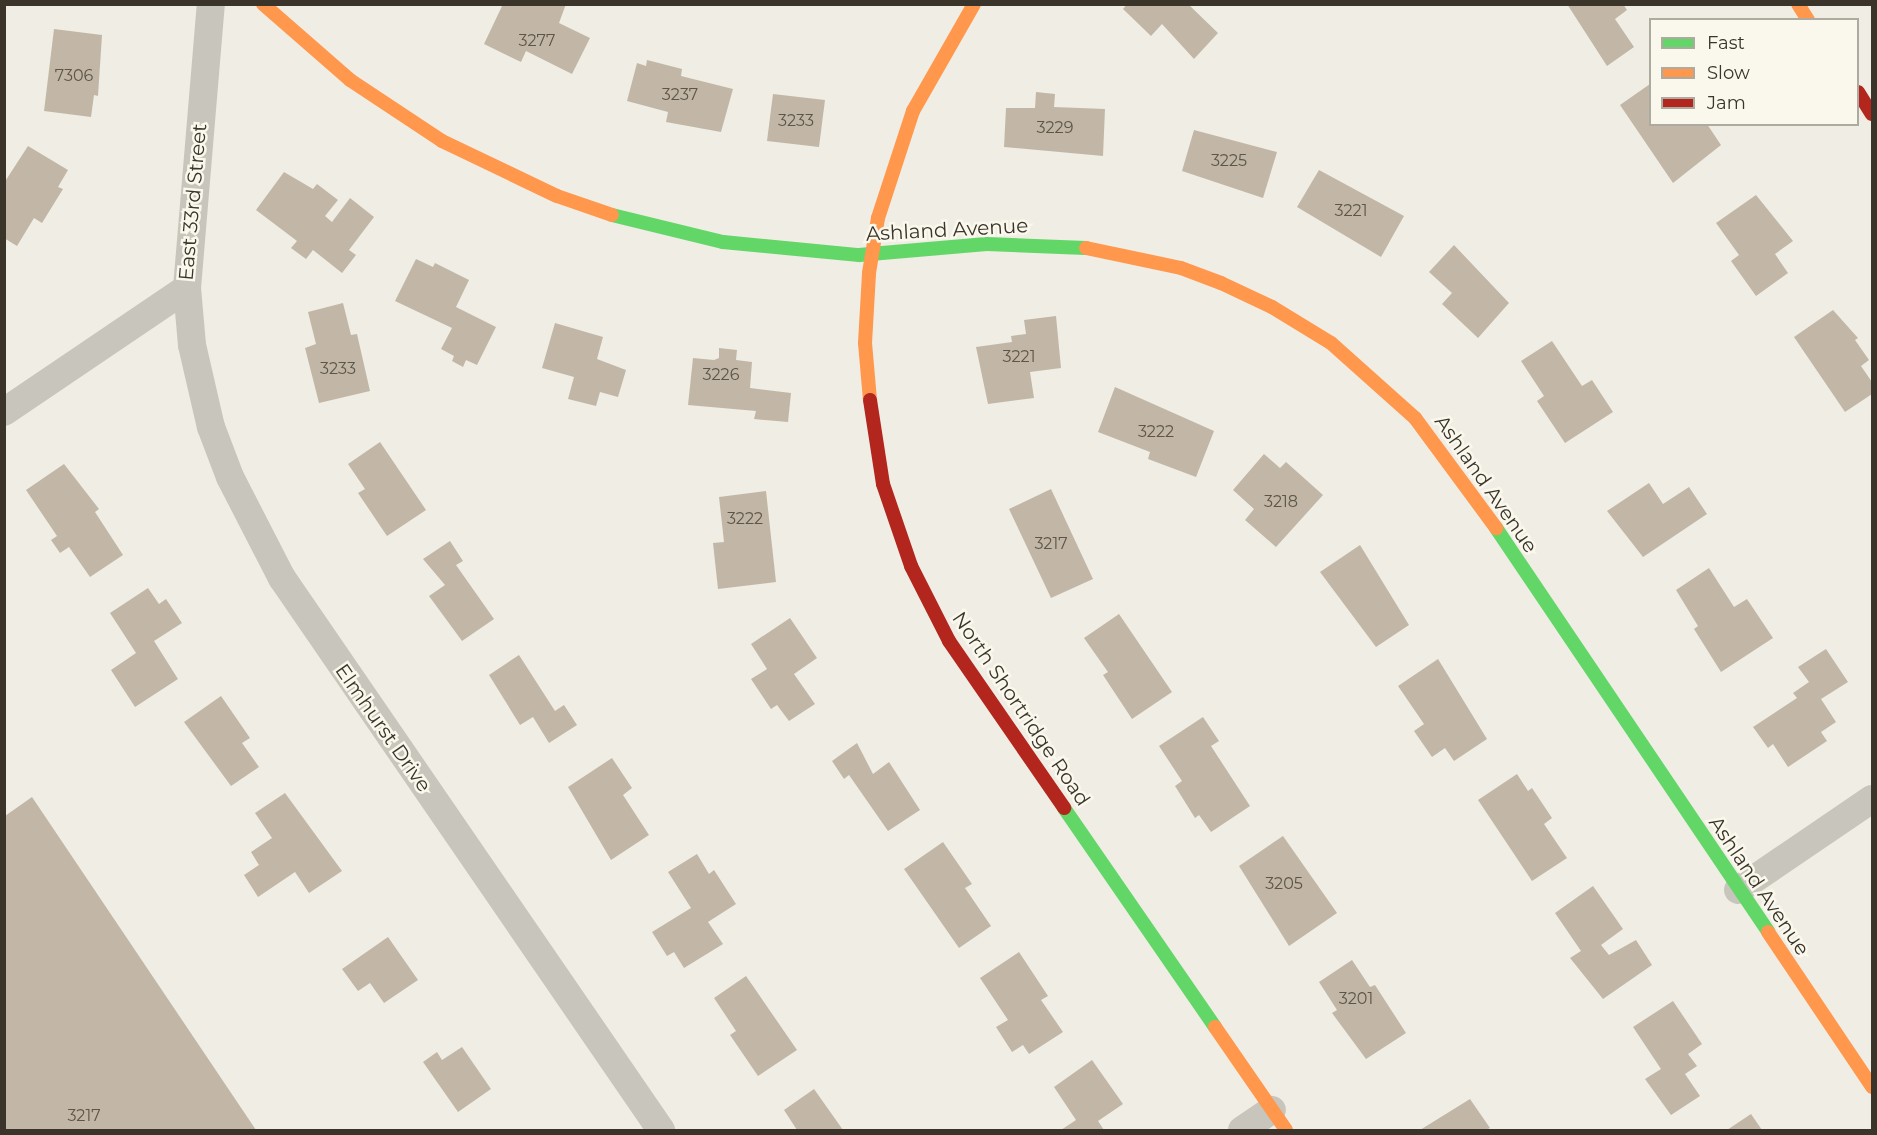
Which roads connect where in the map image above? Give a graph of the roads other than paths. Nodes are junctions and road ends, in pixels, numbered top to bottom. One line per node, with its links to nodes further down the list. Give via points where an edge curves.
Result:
1 (211, 4): 9 (street, East 33rd Street)
2 (263, 4): 8 (street, Ashland Avenue, via 333,67 406,119 467,154 557,196 636,223 723,242 795,251)
3 (974, 4): 8 (street, North Shortridge Road, via 938,61 902,137 882,205)
4 (1798, 4): 5 (street)
5 (1807, 18)
6 (1859, 95): 7 (street)
7 (1872, 114)
8 (873, 254): 12 (street, Ashland Avenue, via 1030,243 1141,257 1234,288 1331,343 1386,388 1446,456); 14 (street, North Shortridge Road, via 865,344 872,429 891,511 924,594 964,664)
9 (187, 288): 10 (street, East 33rd Street); 15 (street, Elmhurst Drive, via 192,345 211,427 230,477 282,578)
10 (4, 412)
11 (1872, 799): 12 (street)
12 (1738, 890): 13 (street, Ashland Avenue)
13 (1872, 1087)
14 (1279, 1120): 16 (street)
15 (661, 1131)
16 (1242, 1131)

